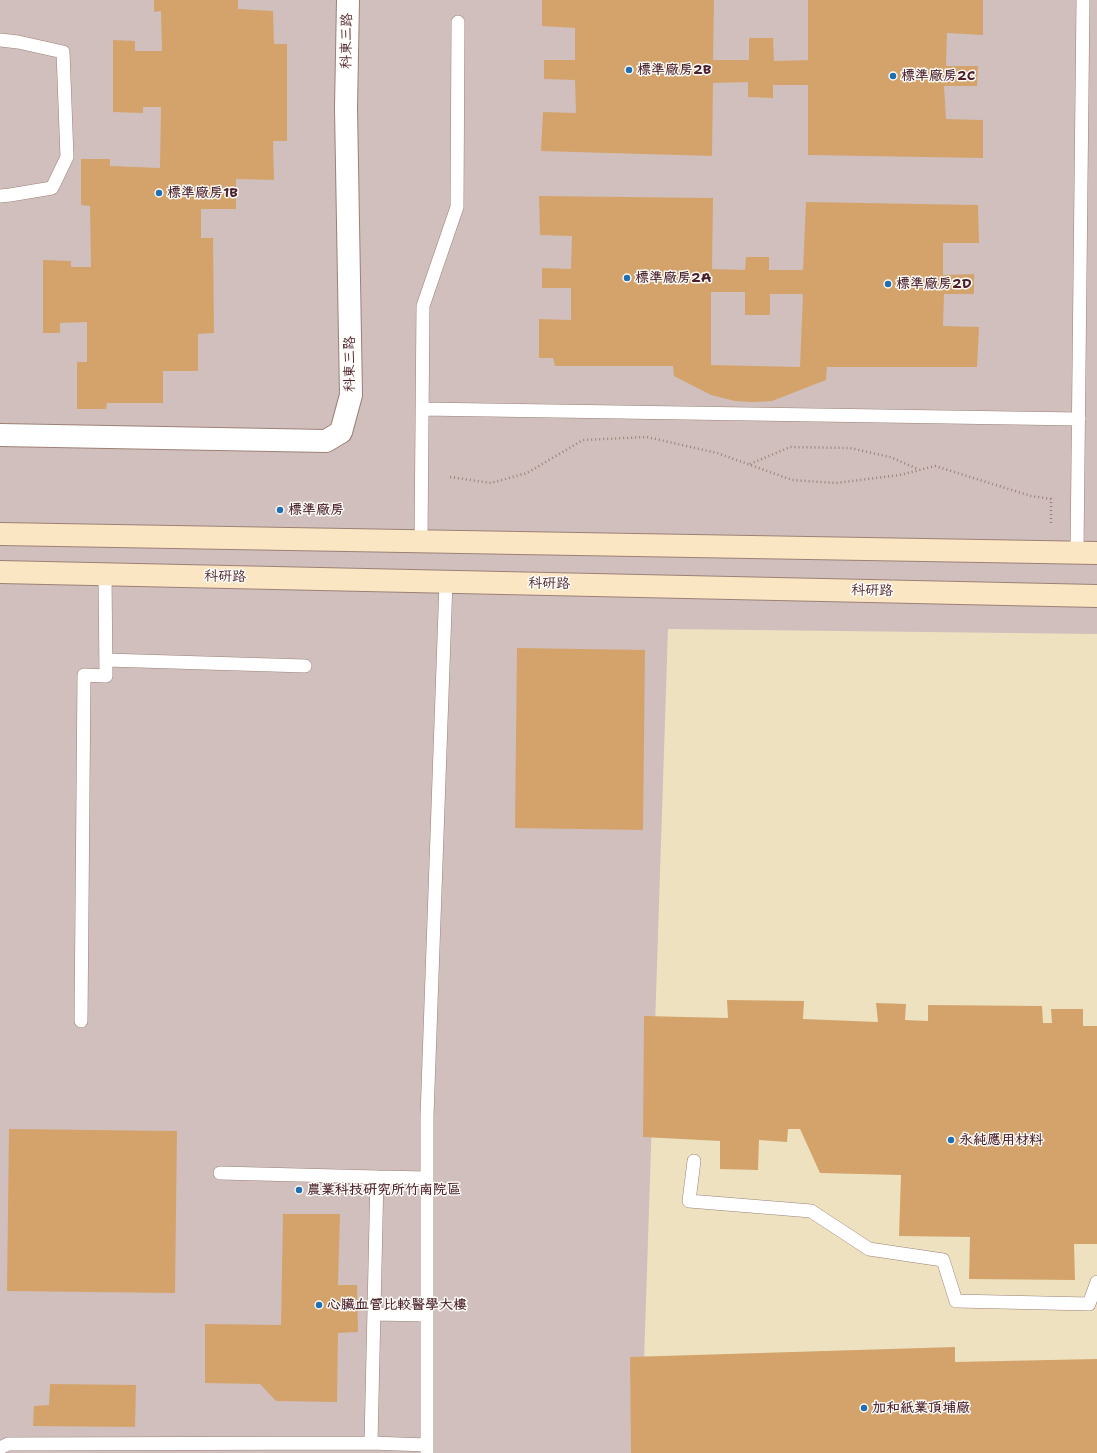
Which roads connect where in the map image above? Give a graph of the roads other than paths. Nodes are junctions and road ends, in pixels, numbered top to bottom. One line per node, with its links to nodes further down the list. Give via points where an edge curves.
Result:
1 (348, 0): 8 (street, 科東三路, via 346,108 351,395 341,432 326,441)
2 (1083, 0): 7 (lane)
3 (458, 22): 6 (lane, via 457,207 422,306)
4 (0, 40): 5 (lane, via 63,52 67,157 52,188)
5 (0, 196)
6 (422, 409): 7 (lane); 10 (lane)
7 (1079, 419): 11 (lane)
8 (0, 434)
9 (0, 534): 10 (street)
10 (421, 542): 11 (street)
11 (1087, 553)
12 (0, 572): 13 (street, 科研路)
13 (105, 575): 14 (street, 科研路); 16 (lane)
14 (446, 582): 15 (street, 科研路); 22 (lane)
15 (1097, 596)
16 (106, 660): 17 (lane); 18 (lane, via 106,676 84,675)
17 (305, 666)
18 (81, 1021)
19 (694, 1161): 23 (lane, via 689,1201 811,1211 869,1249 943,1260 956,1301 1089,1304)
20 (220, 1173): 21 (lane)
21 (377, 1177): 22 (lane); 24 (lane)
22 (427, 1178): 25 (lane)
23 (1097, 1282)
24 (374, 1314): 25 (lane); 26 (lane)
25 (427, 1315): 28 (lane)
26 (371, 1443): 27 (lane, via 8,1444); 28 (lane)
27 (0, 1448)
28 (427, 1449)

